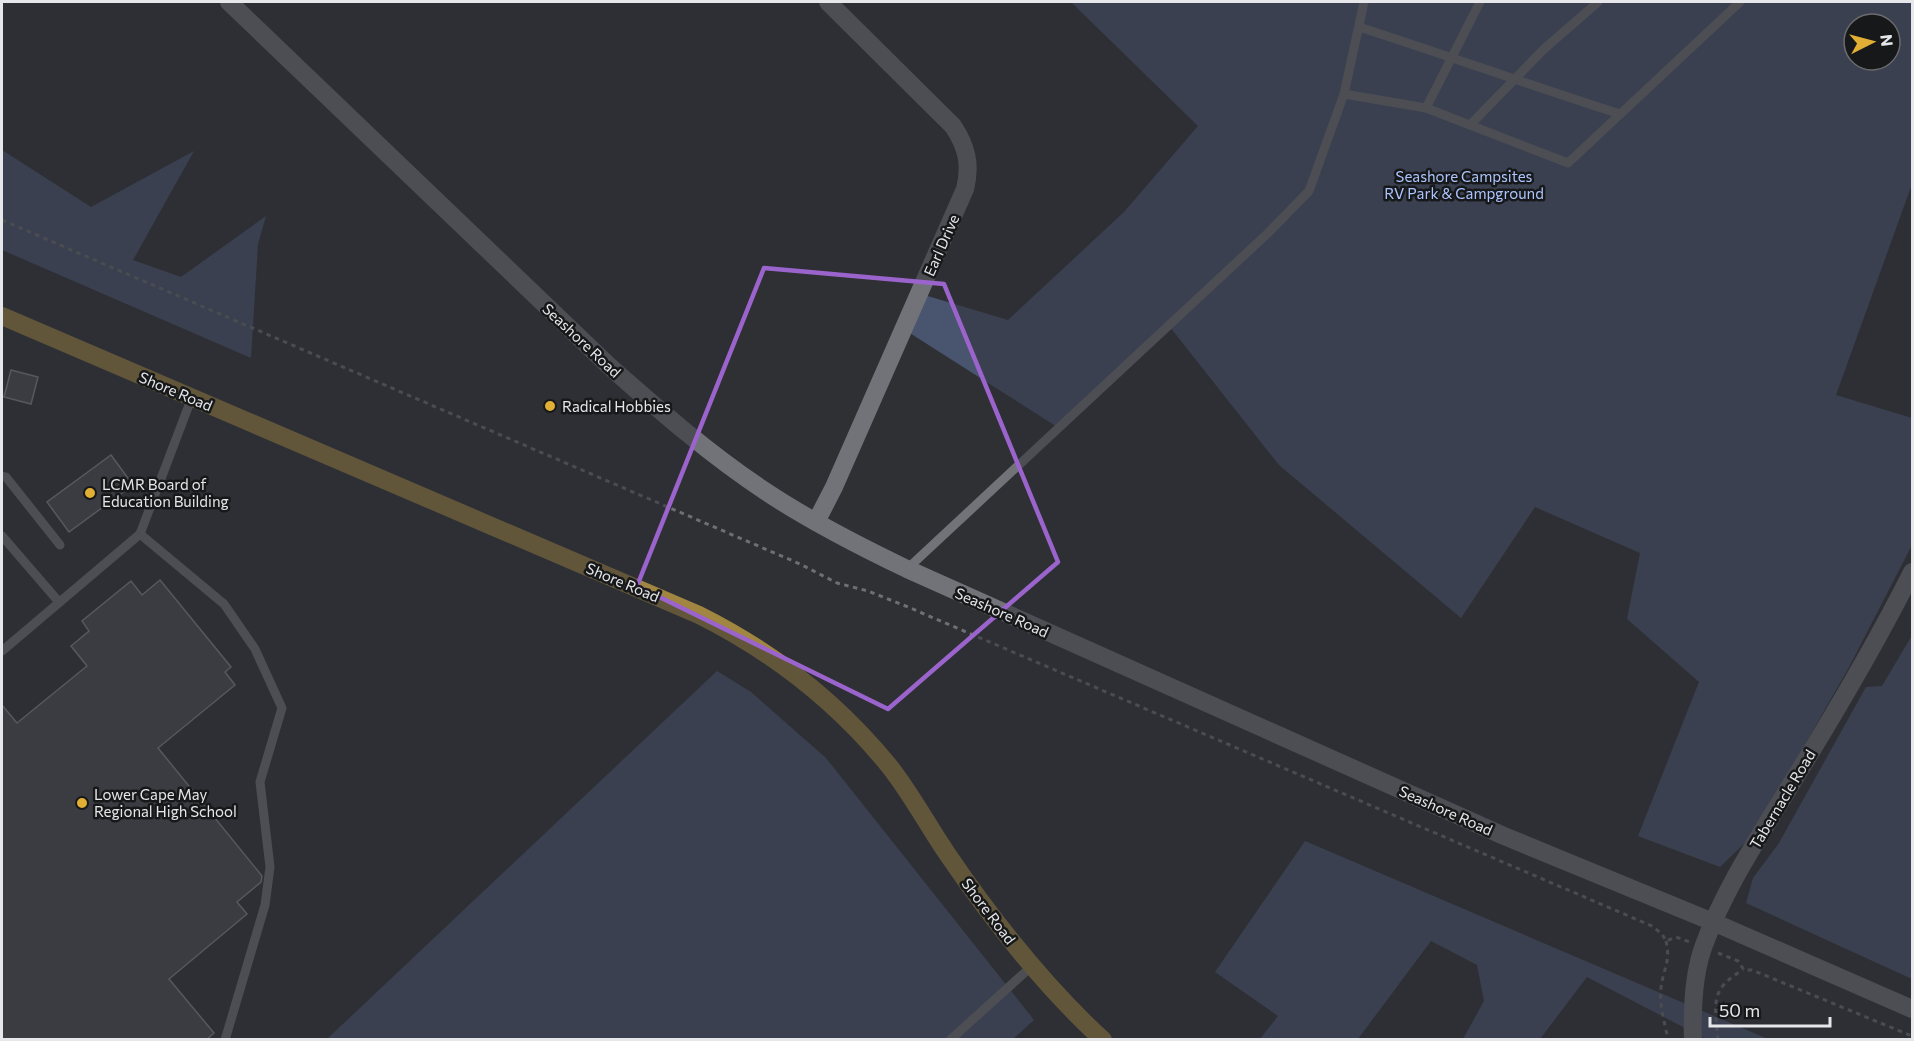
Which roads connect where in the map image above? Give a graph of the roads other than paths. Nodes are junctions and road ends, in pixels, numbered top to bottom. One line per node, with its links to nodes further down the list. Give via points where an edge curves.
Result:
1 (229, 2): 17 (street, Seashore Road, via 608,365 710,452)
2 (828, 2): 17 (street, Earl Drive, via 953,126 968,156 969,173 961,200)
3 (1364, 2): 7 (lane)
4 (1480, 2): 8 (lane)
5 (1598, 2): 9 (lane)
6 (1740, 2): 12 (lane)
7 (1359, 27): 8 (lane); 10 (lane)
8 (1452, 57): 9 (lane); 11 (lane)
9 (1513, 81): 12 (lane); 13 (lane)
10 (1344, 94): 11 (lane); 21 (lane, via 1309,191)
11 (1426, 108): 13 (lane)
12 (1620, 114): 13 (lane, via 1568,163)
13 (1470, 125)
14 (2, 316): 15 (main road, Shore Road)
15 (192, 398): 18 (lane); 26 (main road, Shore Road, via 699,615 762,650 823,697 883,760 913,798 977,897)
16 (2, 476): 20 (lane)
17 (816, 522): 21 (street, Seashore Road)
18 (140, 534): 23 (lane); 28 (lane, via 224,604 255,649 282,708 260,782 270,867 265,905)
19 (2, 536): 23 (lane)
20 (60, 545)
21 (907, 569): 25 (street, Seashore Road, via 1504,836)
22 (1912, 572): 25 (street, Tabernacle Road, via 1851,686 1753,846)
23 (59, 602): 24 (lane)
24 (2, 651)
25 (1713, 922): 27 (street, Seashore Road); 31 (street, Tabernacle Road, via 1694,990)
26 (1032, 966): 29 (lane); 30 (main road, Shore Road)
27 (1912, 1009)
28 (225, 1040)
29 (950, 1040)
30 (1103, 1040)
31 (1693, 1040)

